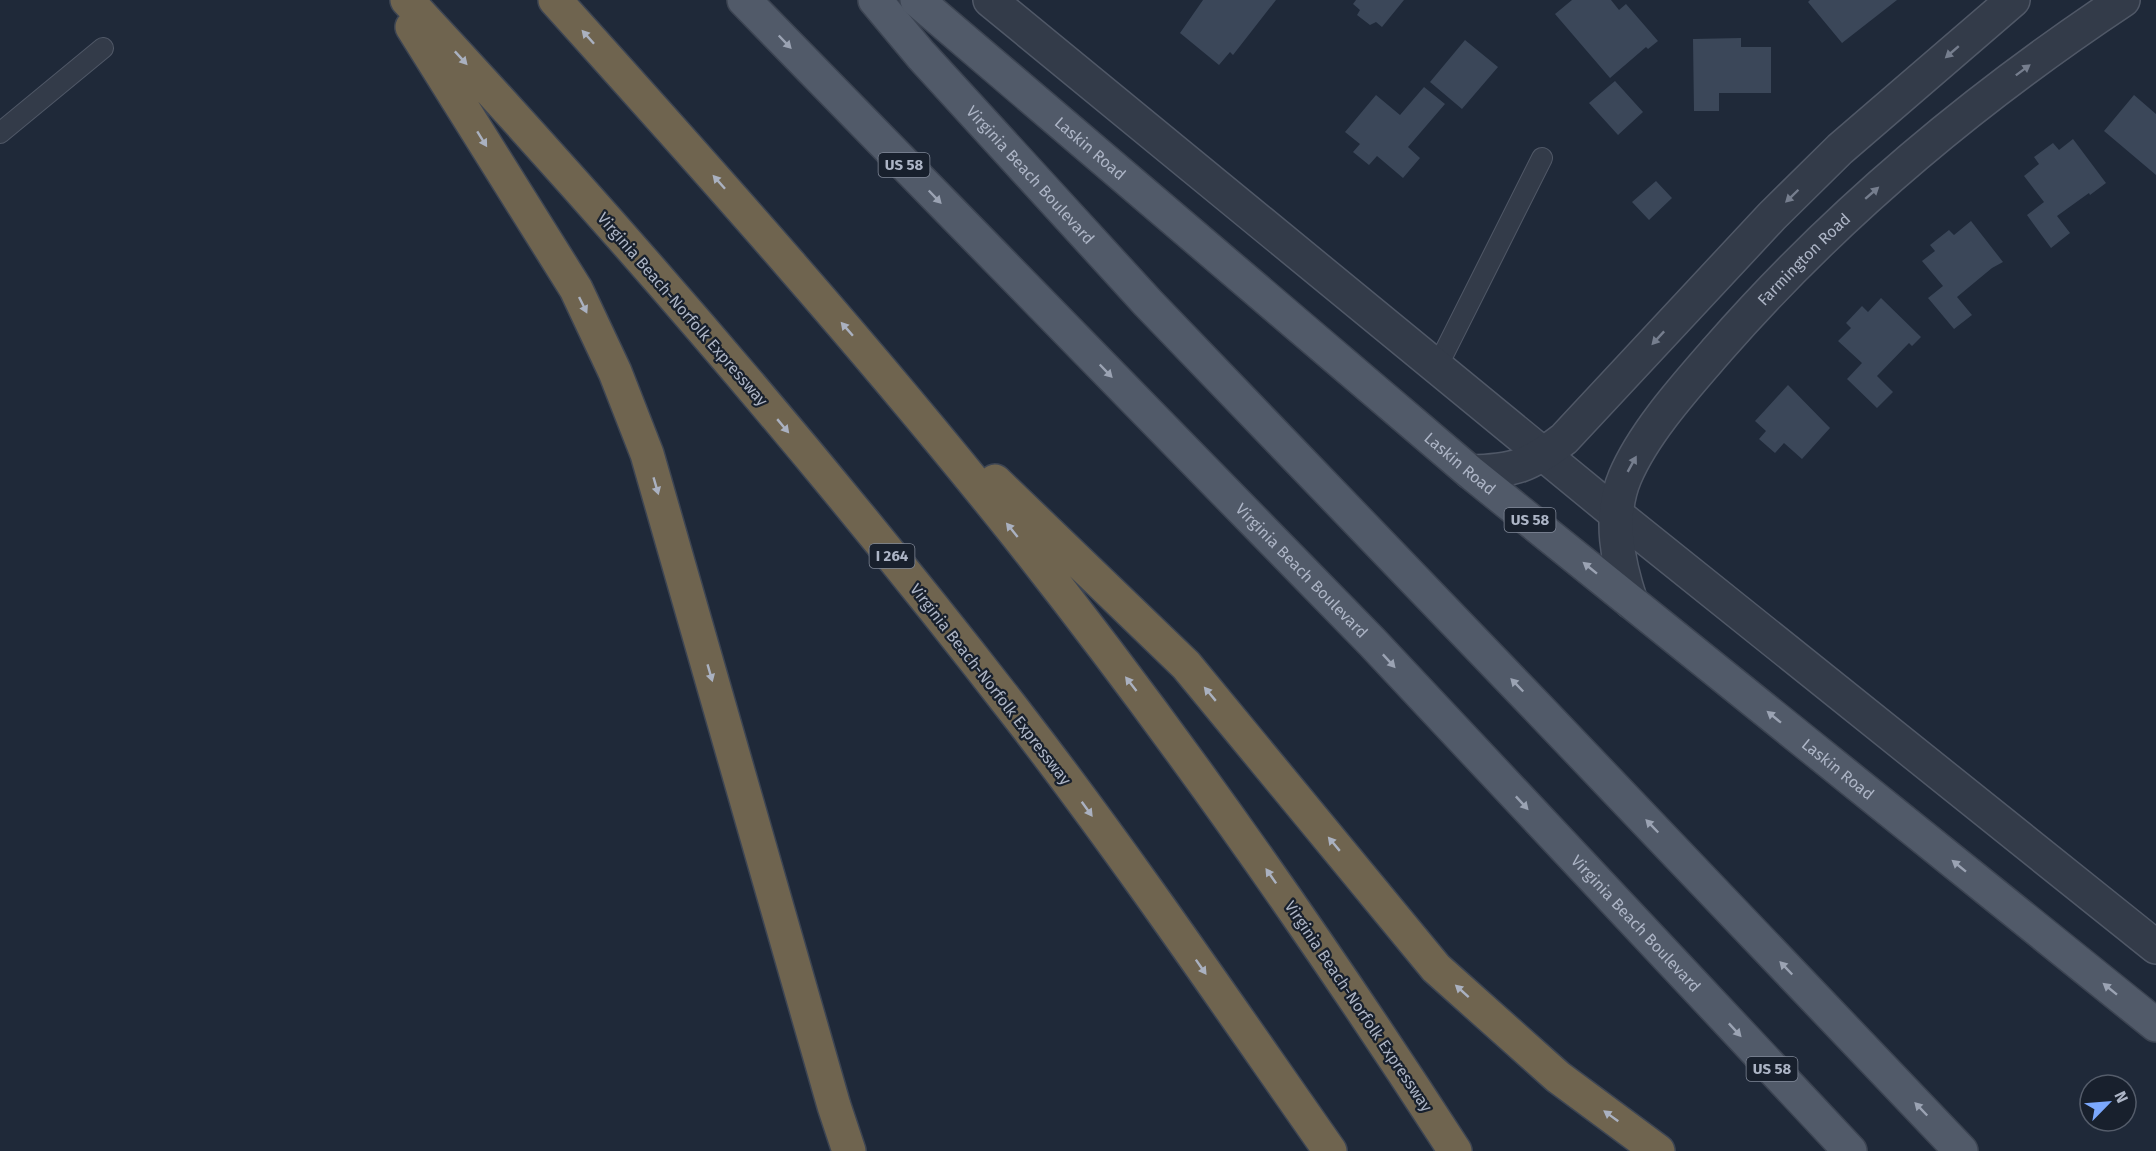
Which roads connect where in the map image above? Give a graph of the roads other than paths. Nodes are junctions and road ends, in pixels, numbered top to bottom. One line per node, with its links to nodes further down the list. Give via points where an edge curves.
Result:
1 (395, 0): 21 (highway, one-way to 21, via 576,289 615,372 647,454)
2 (407, 0): 22 (highway, Virginia Beach-Norfolk Expressway / I 264, one-way to 22, via 673,295 875,535 1024,724 1148,891)
3 (555, 0): 14 (highway, Virginia Beach-Norfolk Expressway, one-way to 3)
4 (744, 0): 25 (main road, Virginia Beach Boulevard / US 58, one-way to 25, via 1371,642)
5 (875, 0): 26 (main road, Virginia Beach Boulevard, one-way to 5, via 1148,303)
6 (917, 0): 16 (main road, Laskin Road / US 58)
7 (990, 0): 13 (street)
8 (2013, 0): 15 (street, one-way to 15, via 1840,149 1772,216 1564,439)
9 (2123, 0): 17 (street, Farmington Road, one-way to 9, via 1624,479 1641,448 1683,389 1760,301 1842,219 1957,120 2061,41)
10 (103, 48): 11 (lane)
11 (0, 133)
12 (1542, 158): 13 (lane)
13 (1437, 367): 15 (street)
14 (885, 373): 23 (highway, Virginia Beach-Norfolk Expressway, one-way to 14, via 1237,827 1023,544); 24 (highway, one-way to 14, via 1558,1077 1436,968 1186,665)
15 (1544, 454): 16 (street, via 1522,466); 17 (street)
16 (1470, 472): 18 (main road, Laskin Road / US 58, one-way to 16)
17 (1616, 514): 18 (street, Farmington Road, via 1620,570); 19 (street)
18 (1631, 602): 20 (main road, Laskin Road / US 58, one-way to 18)
19 (2156, 947)
20 (2156, 1025)
21 (849, 1151)
22 (1329, 1151)
23 (1455, 1151)
24 (1658, 1151)
25 (1850, 1151)
26 (1961, 1151)

